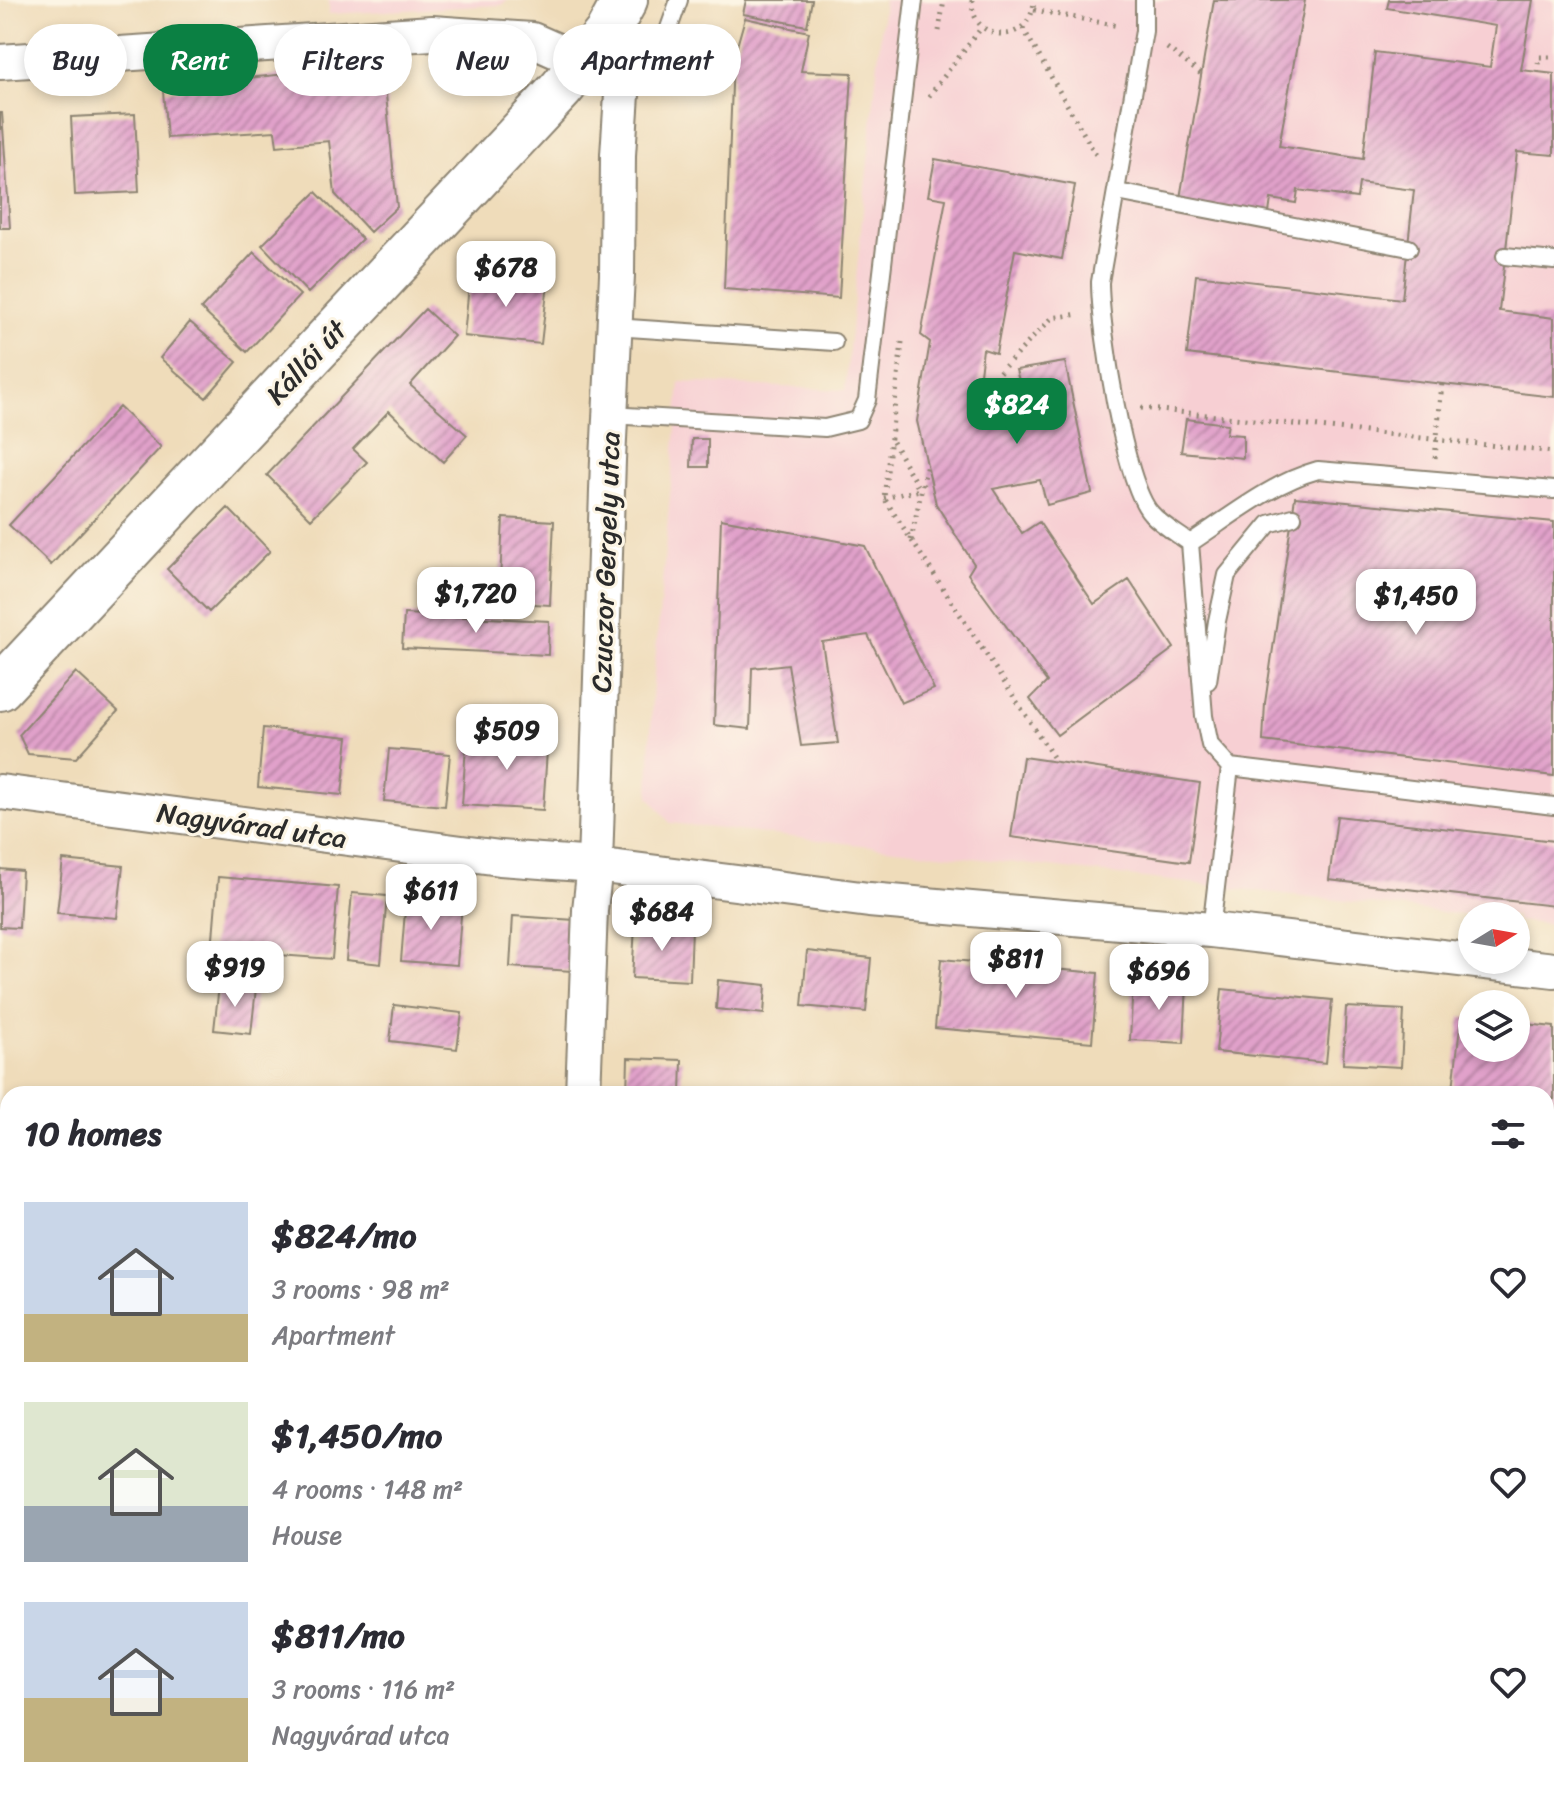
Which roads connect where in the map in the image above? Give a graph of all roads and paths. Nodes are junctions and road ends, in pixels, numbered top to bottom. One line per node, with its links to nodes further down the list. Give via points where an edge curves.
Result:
1 (679, 0): 8 (lane)
2 (914, 0): 32 (lane, via 867,400 858,420 825,428)
3 (944, 0): 13 (path)
4 (972, 0): 9 (path)
5 (1034, 0): 7 (path)
6 (1144, 0): 11 (lane)
7 (1034, 10): 10 (path); 11 (path)
8 (670, 24)
9 (982, 27): 10 (path, via 1002,35); 18 (path, via 927,99)
10 (1023, 28): 21 (path)
11 (1144, 31): 17 (path); 21 (lane)
12 (553, 38): 15 (street, via 432,33)
13 (937, 42)
14 (1554, 57): 16 (path, via 1539,57)
15 (0, 62)
16 (1537, 72)
17 (1201, 74)
18 (929, 85)
19 (553, 88): 43 (main road, Kállói út)
20 (622, 96): 26 (street, Czuczor Gergely utca)
21 (1117, 192): 22 (lane); 25 (lane, via 1100,282)
22 (1409, 248)
23 (1505, 256): 24 (lane)
24 (1554, 261)
25 (1100, 312): 30 (path, via 1052,318); 31 (lane)
26 (614, 327): 28 (lane); 32 (street, Czuczor Gergely utca)
27 (903, 332): 33 (path)
28 (834, 342)
29 (1442, 383): 34 (path)
30 (977, 395)
31 (1117, 406): 34 (path); 42 (lane, via 1136,490 1151,514)
32 (610, 415): 49 (street, Czuczor Gergely utca)
33 (893, 441): 37 (path); 39 (path)
34 (1437, 441): 35 (path)
35 (1554, 452)
36 (927, 464): 37 (path)
37 (920, 490): 39 (path); 41 (path)
38 (1554, 490): 42 (lane, via 1318,470 1263,495)
39 (884, 498): 41 (path)
40 (1293, 517): 44 (lane, via 1269,524 1227,575)
41 (911, 541): 45 (path)
42 (1190, 543): 44 (lane)
43 (0, 688)
44 (1203, 706): 46 (lane, via 1210,745)
45 (1055, 760)
46 (1230, 767): 48 (lane); 50 (lane)
47 (0, 792): 49 (street, Nagyvárad utca, via 500,858)
48 (1554, 806)
49 (595, 865): 50 (street, Nagyvárad utca, via 869,900); 52 (street, Czuczor Gergely utca)
50 (1211, 930): 51 (street, Nagyvárad utca)
51 (1554, 970)
52 (583, 1086)

